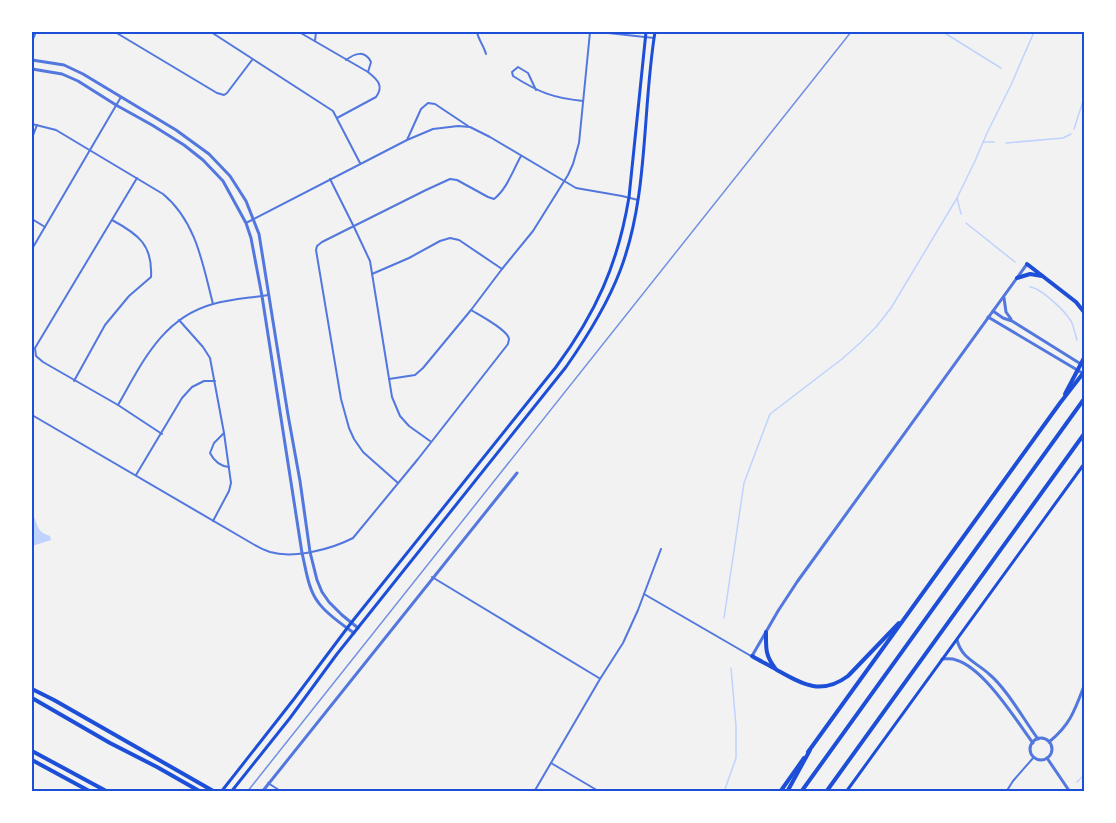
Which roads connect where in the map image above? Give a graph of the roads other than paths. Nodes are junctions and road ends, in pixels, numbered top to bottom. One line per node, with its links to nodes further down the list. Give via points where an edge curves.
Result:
1 (36, 32): 13 (street)
2 (115, 32): 17 (street, via 217,93 227,93)
3 (211, 32): 17 (street)
4 (299, 32): 14 (street)
5 (316, 32): 14 (street)
6 (477, 32): 15 (street)
7 (590, 32): 23 (street)
8 (599, 32): 11 (street)
9 (646, 32): 11 (main road)
10 (655, 32): 12 (main road)
11 (645, 37): 12 (street); 37 (main road)
12 (654, 38): 38 (main road)
13 (32, 41)
14 (315, 42): 18 (street)
15 (486, 54)
16 (32, 60): 22 (street, via 64,65)
17 (252, 60): 25 (street, via 333,111)
18 (346, 60): 20 (street); 20 (street, via 359,53 369,57 372,62)
19 (32, 69): 24 (street, via 62,74)
20 (368, 72): 25 (street, via 380,84 376,98)
21 (536, 90): 21 (street, via 528,73 515,68 513,76); 23 (street, via 561,99)
22 (121, 97): 24 (street); 40 (street, via 209,154 237,186)
23 (583, 101): 36 (street, via 577,149)
24 (116, 105): 31 (street); 42 (street, via 203,160 223,180)
25 (336, 117): 33 (street)
26 (32, 124): 27 (street)
27 (37, 125): 29 (street); 31 (street, via 56,130)
28 (470, 127): 30 (street, via 433,129); 30 (street, via 428,103 421,109); 32 (street)
29 (32, 138)
30 (407, 140): 33 (street)
31 (90, 150): 34 (street); 43 (street)
32 (521, 156): 36 (street); 44 (street, via 494,199 450,179)
33 (361, 164): 35 (street)
34 (137, 178): 41 (street); 54 (street, via 168,198 185,218 197,245)
35 (330, 179): 40 (street); 44 (street)
36 (565, 182): 37 (street, via 580,189); 47 (street)
37 (629, 197): 38 (street); 87 (main road, via 610,272 579,334)
38 (638, 200): 89 (main road, via 612,292 582,345)
39 (32, 219): 43 (street)
40 (254, 219): 42 (street); 51 (street)
41 (112, 220): 65 (street, via 35,348 36,356 43,362); 65 (street, via 140,238 152,264 151,277 105,325)
42 (246, 223): 52 (street)
43 (45, 227): 45 (street)
44 (354, 227): 48 (street); 79 (street, via 317,246 318,270 349,428 363,452)
45 (32, 249)
46 (1027, 264): 49 (highway); 50 (street)
47 (502, 269): 48 (street, via 450,238); 55 (street)
48 (372, 274): 64 (street)
49 (1043, 276): 50 (highway); 57 (highway)
50 (1017, 278): 53 (street)
51 (268, 294): 52 (street); 82 (street)
52 (262, 296): 54 (street); 83 (street)
53 (1004, 296): 56 (street); 60 (street)
54 (213, 304): 59 (street)
55 (471, 310): 64 (street, via 415,375); 74 (street, via 507,335 508,344)
56 (993, 311): 58 (street); 60 (street)
57 (1084, 312)
58 (988, 317): 63 (street); 90 (street, via 797,582)
59 (179, 320): 66 (street, via 210,358); 69 (street, via 148,352)
60 (1012, 321): 62 (street)
61 (1084, 358): 68 (highway)
62 (1084, 366)
63 (1084, 373): 68 (highway)
64 (389, 379): 74 (street, via 400,416)
65 (74, 381): 69 (street)
66 (215, 381): 71 (street); 72 (street, via 192,387)
67 (1084, 399): 122 (highway)
68 (1060, 403): 86 (highway)
69 (118, 405): 72 (street)
70 (32, 415): 78 (street)
71 (224, 433): 76 (street); 76 (street, via 210,453 213,460)
72 (162, 434): 78 (street)
73 (1084, 434): 123 (highway)
74 (430, 442): 79 (street)
75 (1084, 464): 92 (main road)
76 (229, 467): 80 (street, via 229,491)
77 (517, 473): 84 (street)
78 (136, 476): 80 (street)
79 (398, 483): 82 (street, via 353,538)
80 (213, 521): 83 (street, via 271,552)
81 (661, 549): 85 (street)
82 (310, 552): 83 (street); 87 (street, via 322,592)
83 (302, 553): 88 (street, via 314,596)
84 (432, 577): 96 (street); 109 (street)
85 (644, 594): 93 (street); 96 (street)
86 (908, 614): 95 (highway, via 835,683 808,685); 104 (highway)
87 (351, 623): 88 (main road); 89 (street)
88 (347, 628): 91 (street); 114 (main road)
89 (358, 628): 91 (main road)
90 (766, 632): 93 (street); 95 (highway, via 766,653)
91 (354, 633): 115 (main road)
92 (957, 640): 94 (main road); 100 (street, via 964,654 998,682)
93 (752, 656): 95 (highway)
94 (942, 659): 102 (street, via 960,661 986,681); 124 (main road)
95 (775, 669)
96 (600, 679): 108 (street)
97 (1084, 686): 101 (street, via 1066,727)
98 (32, 689): 113 (highway)
99 (32, 698): 112 (highway)
100 (1038, 739): 101 (street); 102 (street)
101 (1049, 742): 106 (street, via 1052,750)
102 (1033, 743): 105 (street)
103 (32, 749): 111 (highway)
104 (810, 750): 120 (highway); 121 (highway)
105 (1034, 757): 106 (street); 125 (street)
106 (1047, 758): 126 (street)
107 (32, 760): 110 (highway)
108 (551, 763): 118 (street); 119 (street)
109 (268, 783): 116 (street); 117 (street)
110 (91, 792)
111 (108, 792)
112 (201, 792)
113 (215, 792)
114 (220, 792)
115 (231, 792)
116 (262, 792)
117 (282, 792)
118 (534, 792)
119 (600, 792)
120 (780, 792)
121 (788, 792)
122 (801, 792)
123 (826, 792)
124 (846, 792)
125 (1006, 792)
126 (1070, 792)

